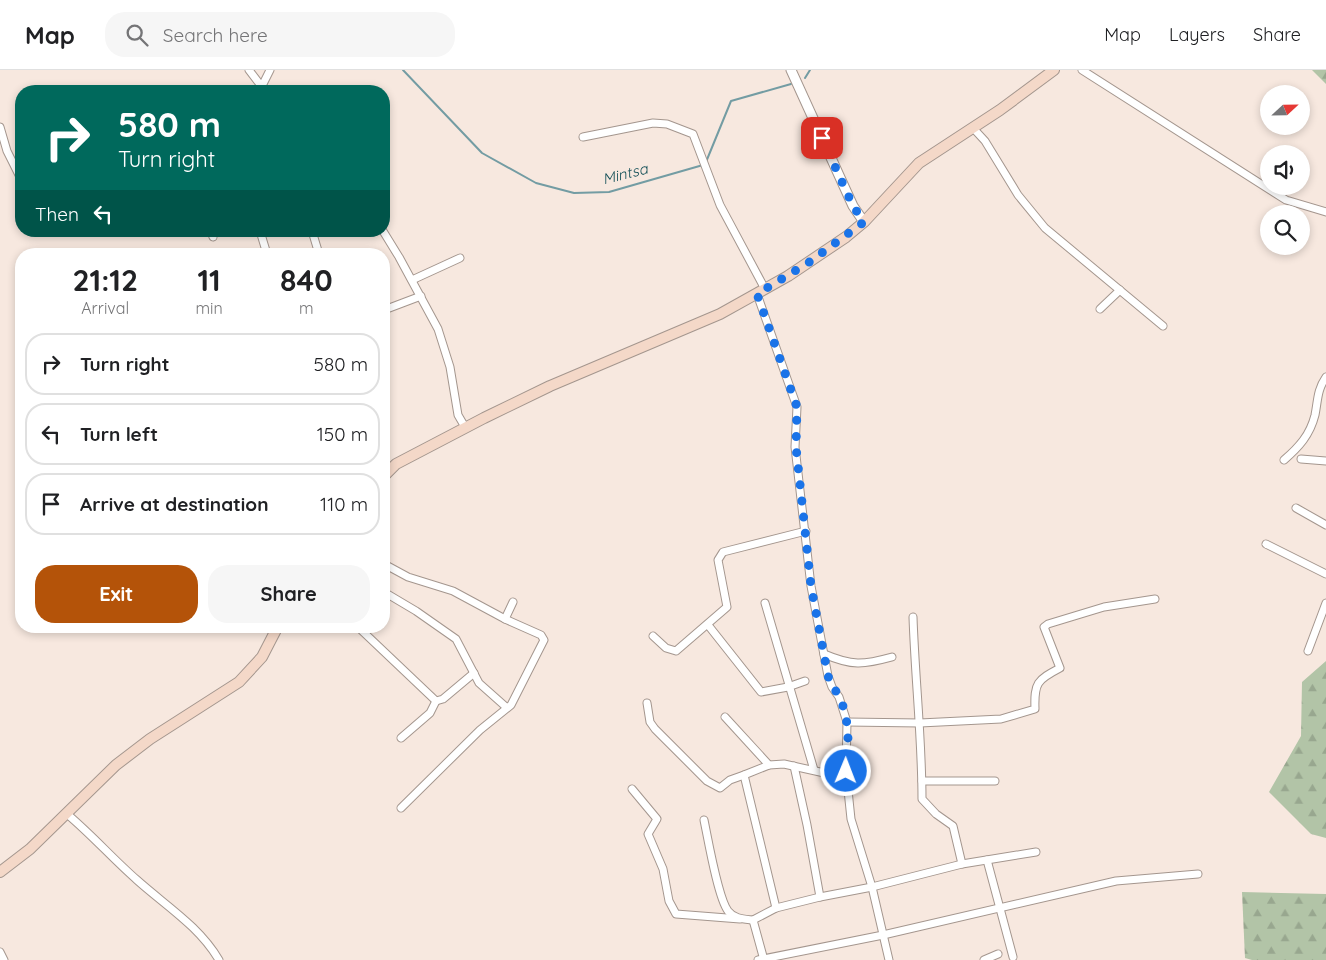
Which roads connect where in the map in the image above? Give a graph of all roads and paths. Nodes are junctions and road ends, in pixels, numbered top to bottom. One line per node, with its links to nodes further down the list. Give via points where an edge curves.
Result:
1 (250, 70): 6 (street)
2 (270, 70): 7 (street)
3 (791, 70): 13 (street, via 853,206)
4 (1054, 70): 9 (main road)
5 (1082, 70): 12 (street, via 1286,200)
6 (260, 85)
7 (264, 85)
8 (0, 127): 11 (street)
9 (973, 128): 13 (main road, via 919,163); 17 (street, via 985,141 1018,195 1045,228)
10 (583, 137): 18 (street, via 653,123 667,124 693,134 720,205)
11 (15, 167)
12 (1326, 212)
13 (864, 222): 18 (main road, via 816,258)
14 (387, 237): 16 (street)
15 (460, 258): 16 (street)
16 (412, 280): 19 (street)
17 (1120, 290): 21 (street); 22 (street)
18 (761, 292): 24 (main road, via 720,314 550,386); 31 (street, via 797,407 796,447)
19 (421, 296): 20 (street); 24 (street, via 438,328 450,367 458,415)
20 (390, 308)
21 (1100, 309)
22 (1163, 326)
23 (1326, 377): 26 (street, via 1318,389 1314,416 1303,443)
24 (466, 427): 28 (main road)
25 (1301, 459): 27 (street)
26 (1284, 460)
27 (1326, 462)
28 (390, 470)
29 (1296, 508): 30 (street)
30 (1326, 525)
31 (806, 531): 42 (street, via 723,552 718,560 727,607); 47 (street, via 811,586)
32 (1266, 544): 34 (street)
33 (390, 567): 41 (street, via 408,577 453,591)
34 (1326, 574)
35 (390, 596): 49 (street, via 456,639)
36 (1155, 599): 57 (street, via 1104,607 1048,624 1044,628 1060,668 1040,678 1034,690 1035,709 1001,719)
37 (513, 602): 41 (street)
38 (765, 603): 51 (street)
39 (1326, 603): 46 (street)
40 (913, 617): 57 (street)
41 (505, 619): 54 (street, via 541,635 544,640 511,705)
42 (708, 625): 45 (street, via 676,651 666,648); 51 (street, via 761,692)
43 (274, 633): 68 (main road, via 262,657 239,682 116,764)
44 (364, 633): 52 (street)
45 (653, 636)
46 (1308, 651)
47 (824, 654): 48 (street, via 846,664 870,663); 56 (street, via 828,676 839,697)
48 (892, 657)
49 (474, 673): 52 (street, via 443,699); 54 (street, via 479,683)
50 (805, 680): 51 (street)
51 (788, 687): 61 (street)
52 (436, 701): 58 (street, via 430,713)
53 (647, 703): 62 (street, via 650,722 655,729 707,781 720,788)
54 (506, 707): 67 (street)
55 (725, 718): 59 (street)
56 (846, 722): 57 (street); 63 (street)
57 (920, 723): 64 (street)
58 (401, 738)
59 (769, 765): 60 (street); 62 (street)
60 (794, 766): 61 (street); 76 (street)
61 (814, 770): 63 (street)
62 (744, 775): 78 (street)
63 (847, 778): 75 (street, via 851,819)
64 (922, 781): 65 (street); 72 (street, via 922,799 953,826)
65 (995, 781)
66 (632, 789): 79 (street, via 657,819 648,834 663,869 669,901 676,914)
67 (401, 808)
68 (67, 814): 73 (main road); 86 (street, via 138,881 184,917)
69 (704, 820): 79 (street, via 723,898 728,911)
70 (1036, 852): 71 (street)
71 (987, 860): 72 (street); 77 (street)
72 (962, 864): 75 (street)
73 (0, 872)
74 (1198, 874): 77 (street, via 1116,881)
75 (872, 887): 76 (street); 81 (street)
76 (820, 897): 78 (street)
77 (1000, 907): 81 (street); 84 (street)
78 (776, 908): 80 (street)
79 (740, 919): 80 (street)
80 (753, 920): 87 (street)
81 (883, 935): 87 (street); 88 (street)
82 (0, 952): 85 (street)
83 (998, 954): 89 (street)
84 (1013, 957)
85 (4, 960)
86 (219, 960)
87 (764, 960)
88 (889, 960)
89 (984, 960)

